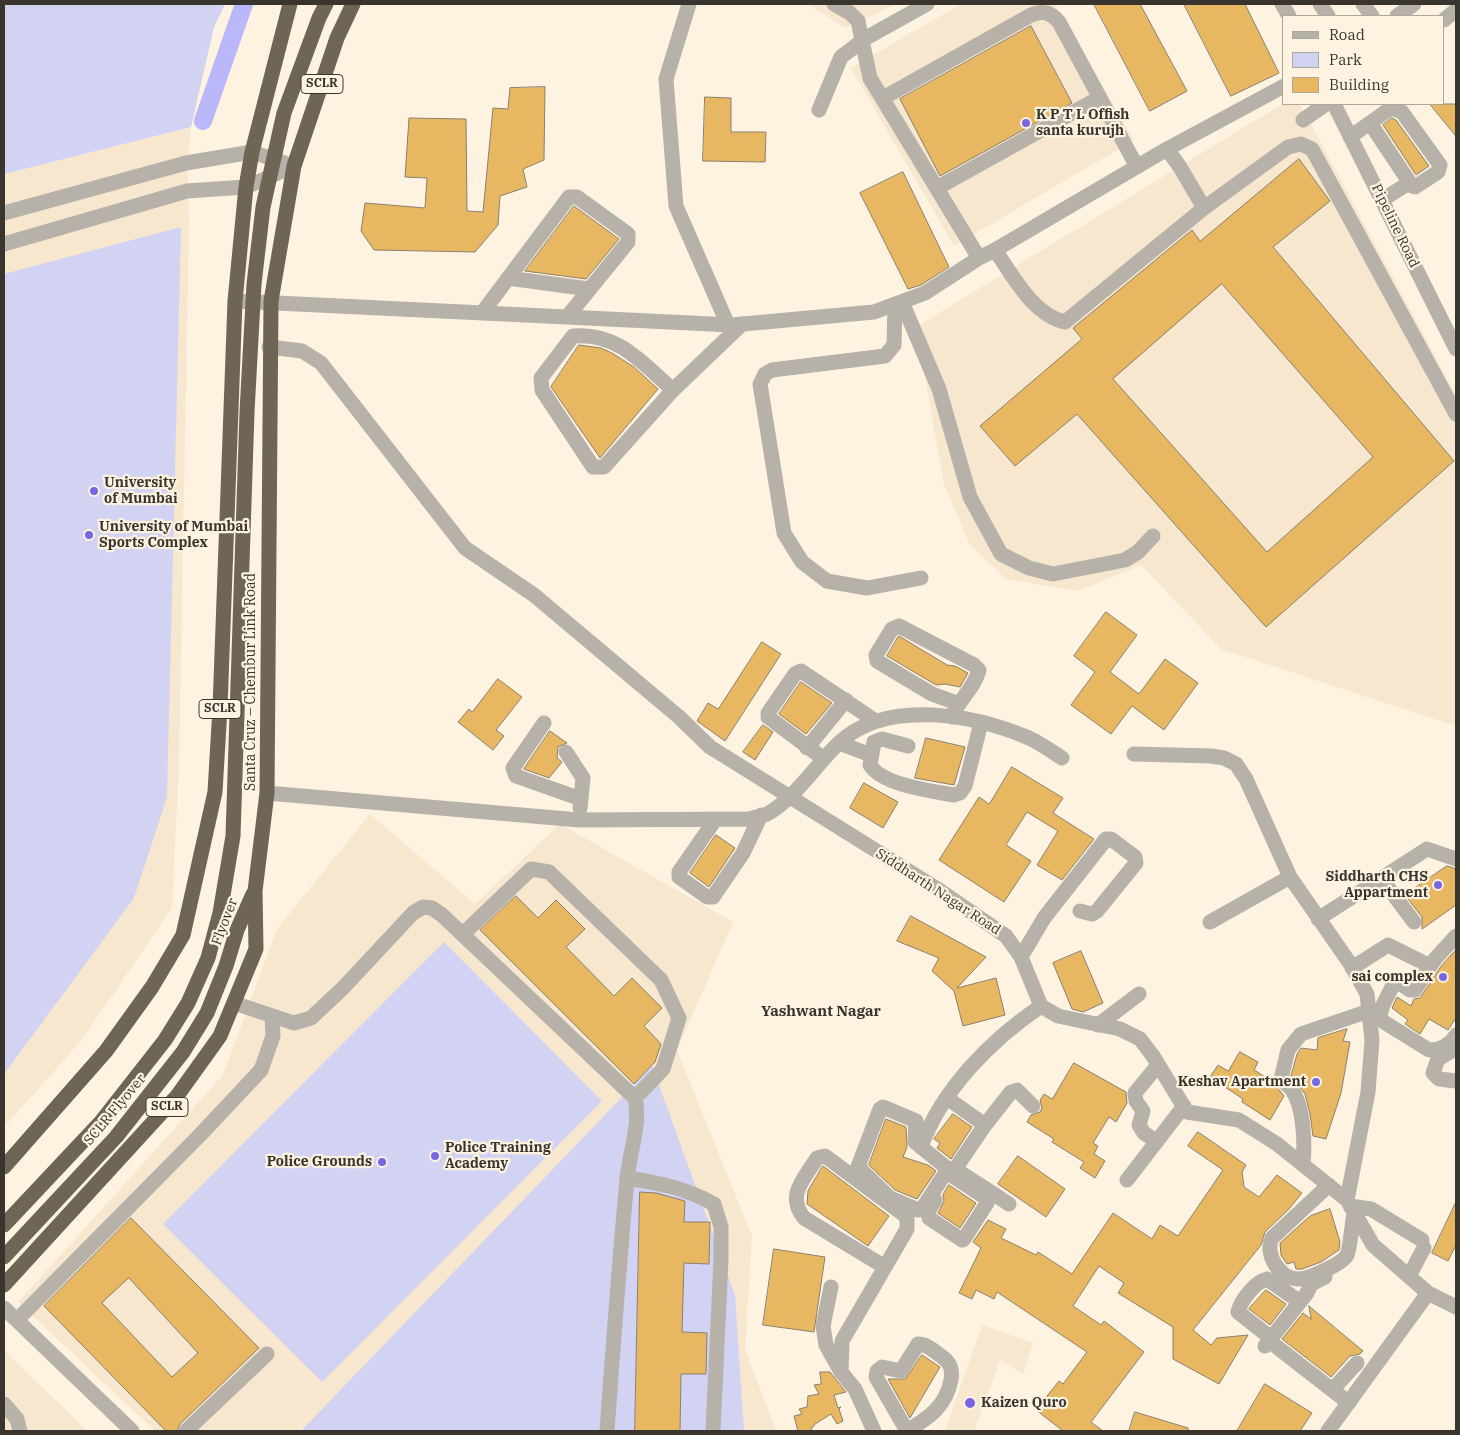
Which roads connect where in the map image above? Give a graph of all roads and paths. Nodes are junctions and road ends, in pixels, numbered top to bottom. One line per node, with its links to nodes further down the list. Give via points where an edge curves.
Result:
1 (290, 4): 27 (highway, Santa Cruz – Chembur Link Road / SCLR)
2 (326, 4): 115 (highway, bridge, via 284,114 263,207 255,274 247,412 233,836 220,913 208,958 188,1003 165,1040 100,1123)
3 (353, 4): 28 (highway, Santa Cruz – Chembur Link Road / SCLR, via 337,38)
4 (689, 4): 47 (street, via 666,79 676,206)
5 (834, 4): 18 (street, bridge, via 858,21 870,78)
6 (927, 4): 22 (street, via 866,38 841,57)
7 (1282, 4): 12 (street)
8 (1320, 4): 13 (street)
9 (1362, 4): 14 (street)
10 (1414, 4): 15 (street)
11 (1456, 10): 16 (street)
12 (1288, 15)
13 (1327, 15)
14 (1371, 15)
15 (1398, 15)
16 (1445, 19)
17 (1282, 87): 26 (street, via 1258,93)
18 (883, 98): 19 (street, via 1039,12 1054,16 1059,22); 32 (street)
19 (1099, 98): 29 (street); 32 (street)
20 (1325, 105): 23 (street)
21 (1334, 105): 25 (street, Pipeline Road)
22 (819, 110)
23 (1303, 120)
24 (1370, 123): 25 (street); 30 (street); 30 (street, via 1391,108 1397,109 1440,165 1438,172 1415,187)
25 (1350, 136): 33 (street, Pipeline Road)
26 (1167, 150): 29 (street); 34 (street)
27 (252, 152): 28 (street); 31 (highway, Santa Cruz – Chembur Link Road / SCLR); 35 (street, via 186,163)
28 (294, 166): 31 (street); 42 (highway, Santa Cruz – Chembur Link Road / SCLR)
29 (1137, 167): 37 (street)
30 (1409, 182): 33 (street)
31 (246, 187): 36 (street, via 187,191); 41 (highway, Santa Cruz – Chembur Link Road / SCLR)
32 (937, 188): 38 (street)
33 (1382, 200): 50 (street, Pipeline Road)
34 (1204, 208): 37 (street, via 1065,322 1051,319 1039,309); 52 (street, via 1288,147 1301,144 1312,149)
35 (4, 213)
36 (4, 244)
37 (995, 250): 38 (street)
38 (979, 258): 43 (street, via 925,293)
39 (508, 278): 40 (street); 40 (street, via 569,197 577,197 628,234 628,242); 44 (street)
40 (589, 289): 45 (street)
41 (235, 301): 42 (street); 109 (highway, Santa Cruz – Chembur Link Road / SCLR, via 215,792 183,936 152,987 106,1051)
42 (271, 301): 44 (street); 49 (highway, Santa Cruz – Chembur Link Road / SCLR)
43 (899, 303): 47 (street, via 874,312); 54 (street, via 939,389 970,496 1001,554 1029,568 1053,574 1125,560); 55 (street, via 894,345 886,356 772,370 760,384 784,533 802,562 827,581 867,588)
44 (482, 313): 45 (street)
45 (567, 317): 46 (street)
46 (636, 321): 47 (street); 48 (street)
47 (735, 325): 51 (street)
48 (619, 343): 51 (street); 51 (street, via 588,335 573,336 541,378 542,390 593,467 604,466)
49 (269, 347): 69 (highway, Santa Cruz – Chembur Link Road / SCLR); 70 (street, Siddharth Nagar Road, via 302,350 321,363 465,548 534,595 710,747)
50 (1456, 349)
51 (673, 390)
52 (1451, 391): 53 (street)
53 (1456, 414)
54 (1153, 536)
55 (921, 578)
56 (846, 700): 58 (street); 63 (street); 63 (street, via 801,671 795,674 768,717)
57 (955, 710): 57 (street, via 975,684 979,670 899,626 892,629 876,655 877,661); 58 (street); 59 (street)
58 (874, 720): 61 (street)
59 (981, 722): 66 (street, via 966,786 954,795 906,785 877,774 870,765); 67 (street, via 1030,738)
60 (544, 723): 71 (street, via 513,768 514,772 516,776)
61 (839, 743): 66 (street); 68 (street)
62 (908, 746): 66 (street, via 882,739 874,742)
63 (807, 748): 68 (street)
64 (566, 752): 71 (street, via 583,778)
65 (1134, 754): 76 (street, via 1211,756 1236,764)
66 (871, 755)
67 (1062, 758)
68 (824, 759): 70 (street)
69 (267, 793): 73 (street); 78 (highway, Santa Cruz – Chembur Link Road / SCLR)
70 (788, 798): 72 (street); 85 (street, Siddharth Nagar Road, via 1006,936)
71 (581, 799): 73 (street)
72 (761, 815): 74 (street, via 749,819); 74 (street, via 743,853 713,897 707,897 679,877 679,872)
73 (579, 820): 74 (street)
74 (715, 820)
75 (1456, 859): 77 (street, via 1427,849)
76 (1290, 877): 80 (street); 81 (street)
77 (1381, 878): 80 (street); 82 (street)
78 (255, 890): 87 (highway, Flyover, via 237,930); 90 (highway, Santa Cruz – Chembur Link Road / SCLR, via 256,949)
79 (1080, 911): 85 (street, via 1092,914 1097,911 1136,863 1135,857 1111,839 1106,838 1044,918)
80 (1318, 919): 88 (street)
81 (1210, 922)
82 (1414, 922)
83 (463, 934): 93 (street, via 432,908 423,907 413,913 344,988 311,1018 294,1023); 99 (street); 99 (street, via 531,869 549,872 661,980 679,1018 663,1069)
84 (1456, 936): 92 (street, via 1435,959 1415,990 1394,983)
85 (1021, 957): 91 (street, Siddharth Nagar Road)
86 (1424, 963): 88 (street, via 1388,945)
87 (226, 966): 117 (highway, SCLR Flyover, via 207,1013 183,1052 116,1137)
88 (1352, 968): 92 (street, via 1367,994)
89 (1139, 994): 94 (street)
90 (234, 1003): 93 (street); 120 (highway, Santa Cruz – Chembur Link Road / SCLR, via 220,1036 177,1096)
91 (1041, 1006): 94 (street, via 1058,1016); 100 (street, via 989,1049)
92 (1373, 1016): 95 (street, via 1429,1050 1438,1050); 108 (street, via 1301,1034 1288,1050 1280,1079 1292,1088 1295,1095 1305,1138); 114 (street, via 1368,1092)
93 (272, 1017): 126 (street, via 273,1036 261,1070)
94 (1098, 1025): 97 (street, via 1120,1029 1140,1039)
95 (1456, 1035)
96 (1456, 1048): 98 (street, via 1438,1059 1433,1073 1439,1079)
97 (1158, 1064): 102 (street); 106 (street, via 1135,1093 1136,1101 1143,1110 1140,1125 1144,1133)
98 (1456, 1081)
99 (635, 1098): 110 (street, via 638,1110)
100 (947, 1098): 103 (street); 105 (street)
101 (1033, 1106): 105 (street, via 1017,1090 1011,1092)
102 (1184, 1106): 106 (street); 108 (street, via 1187,1112 1239,1120)
103 (935, 1117): 104 (street); 107 (street)
104 (918, 1123): 107 (street, via 914,1140); 107 (street, via 886,1108 880,1109 858,1167 890,1198 922,1209 948,1169)
105 (985, 1125): 113 (street, via 953,1172)
106 (1156, 1141): 111 (street)
107 (921, 1147)
108 (1303, 1164): 112 (street)
109 (4, 1167)
110 (627, 1178): 137 (street); 138 (street, via 668,1184 714,1204 721,1227 721,1260)
111 (1127, 1180)
112 (1329, 1185): 114 (street); 114 (street, via 1272,1238 1269,1244 1271,1256 1279,1270 1299,1279 1342,1261 1348,1254)
113 (1008, 1204)
114 (1351, 1206): 116 (street); 119 (street, via 1371,1209 1423,1244)
115 (4, 1225)
116 (1365, 1231): 119 (street, via 1373,1245); 123 (street, via 1348,1263 1311,1284)
117 (4, 1257)
118 (885, 1267): 118 (street, via 907,1229 907,1216 825,1156 817,1158 797,1190 796,1208 804,1218); 130 (street, via 842,1341)
119 (1409, 1276): 122 (street)
120 (4, 1285)
121 (831, 1287): 130 (street, via 824,1326 826,1345)
122 (1428, 1293): 124 (street); 132 (street)
123 (1300, 1302): 127 (street); 127 (street, via 1267,1279 1260,1281 1240,1305 1238,1312)
124 (1456, 1306)
125 (4, 1308): 126 (street)
126 (17, 1320): 135 (street)
127 (1271, 1344): 131 (street)
128 (267, 1354): 136 (street)
129 (1356, 1363): 131 (street)
130 (840, 1372): 139 (street, via 855,1390)
131 (1332, 1390): 132 (street)
132 (1349, 1403): 141 (street)
133 (4, 1404): 134 (street, via 18,1419)
134 (20, 1431)
135 (132, 1431)
136 (186, 1431)
137 (607, 1431)
138 (713, 1431)
139 (874, 1431)
140 (907, 1431): 140 (street, via 936,1411 948,1395 953,1373 948,1362 924,1344 918,1344 901,1370 882,1367 877,1371 876,1377)
141 (1328, 1431)

